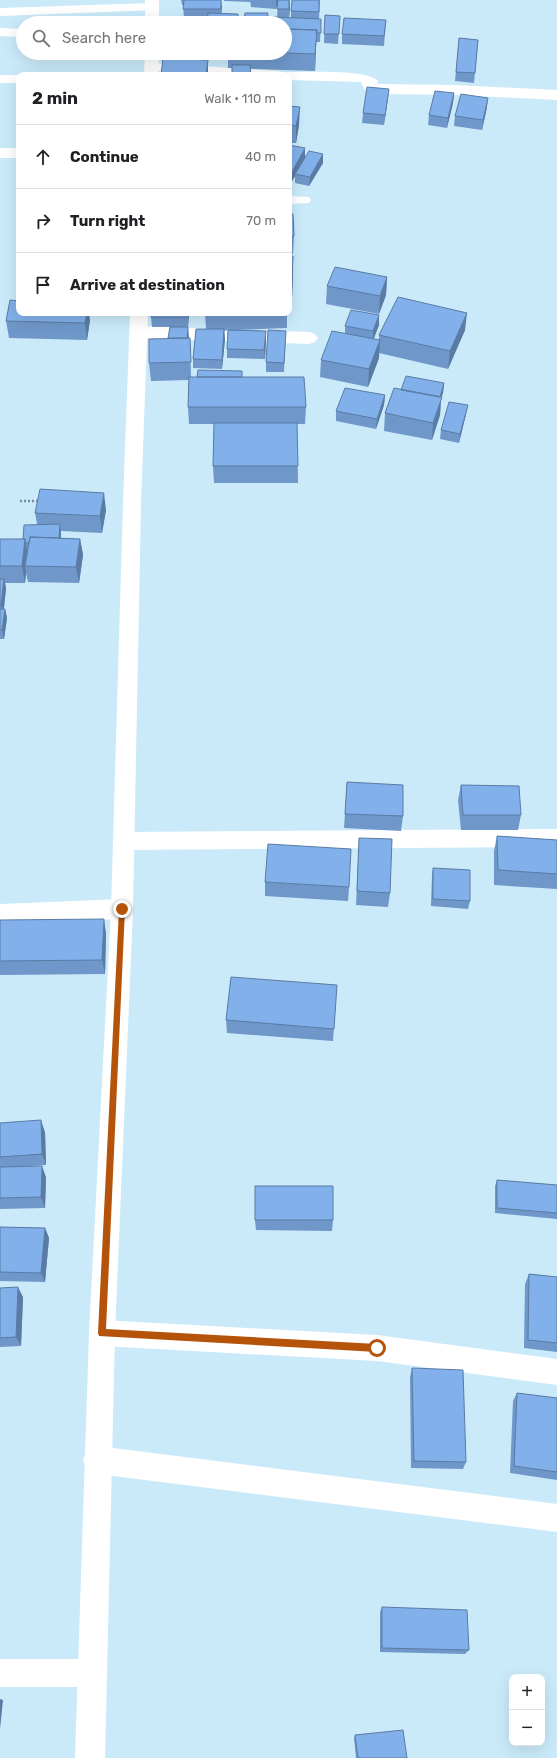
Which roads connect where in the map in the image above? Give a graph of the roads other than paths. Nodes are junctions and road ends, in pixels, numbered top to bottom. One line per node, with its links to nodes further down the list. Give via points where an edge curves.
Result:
1 (152, 4): 2 (street); 3 (street)
2 (0, 12)
3 (152, 16)
4 (0, 32): 5 (street)
5 (16, 33)
6 (151, 65): 7 (street)
7 (240, 72)
8 (292, 76): 11 (street, via 363,78 370,81 369,86 378,89)
9 (0, 79): 10 (street)
10 (16, 79)
11 (557, 95)
12 (0, 153): 13 (street)
13 (16, 153)
14 (292, 200): 15 (lane)
15 (304, 200)
16 (139, 323): 17 (street); 19 (street)
17 (309, 338)
18 (557, 838): 19 (street)
19 (124, 842): 20 (street)
20 (122, 909): 21 (street); 22 (street)
21 (0, 914)
22 (102, 1333): 23 (street, via 377,1348); 24 (street)
23 (557, 1372)
24 (97, 1460): 25 (street); 26 (street)
25 (557, 1518)
26 (92, 1661): 27 (street); 28 (street)
27 (0, 1673)
28 (90, 1758)

